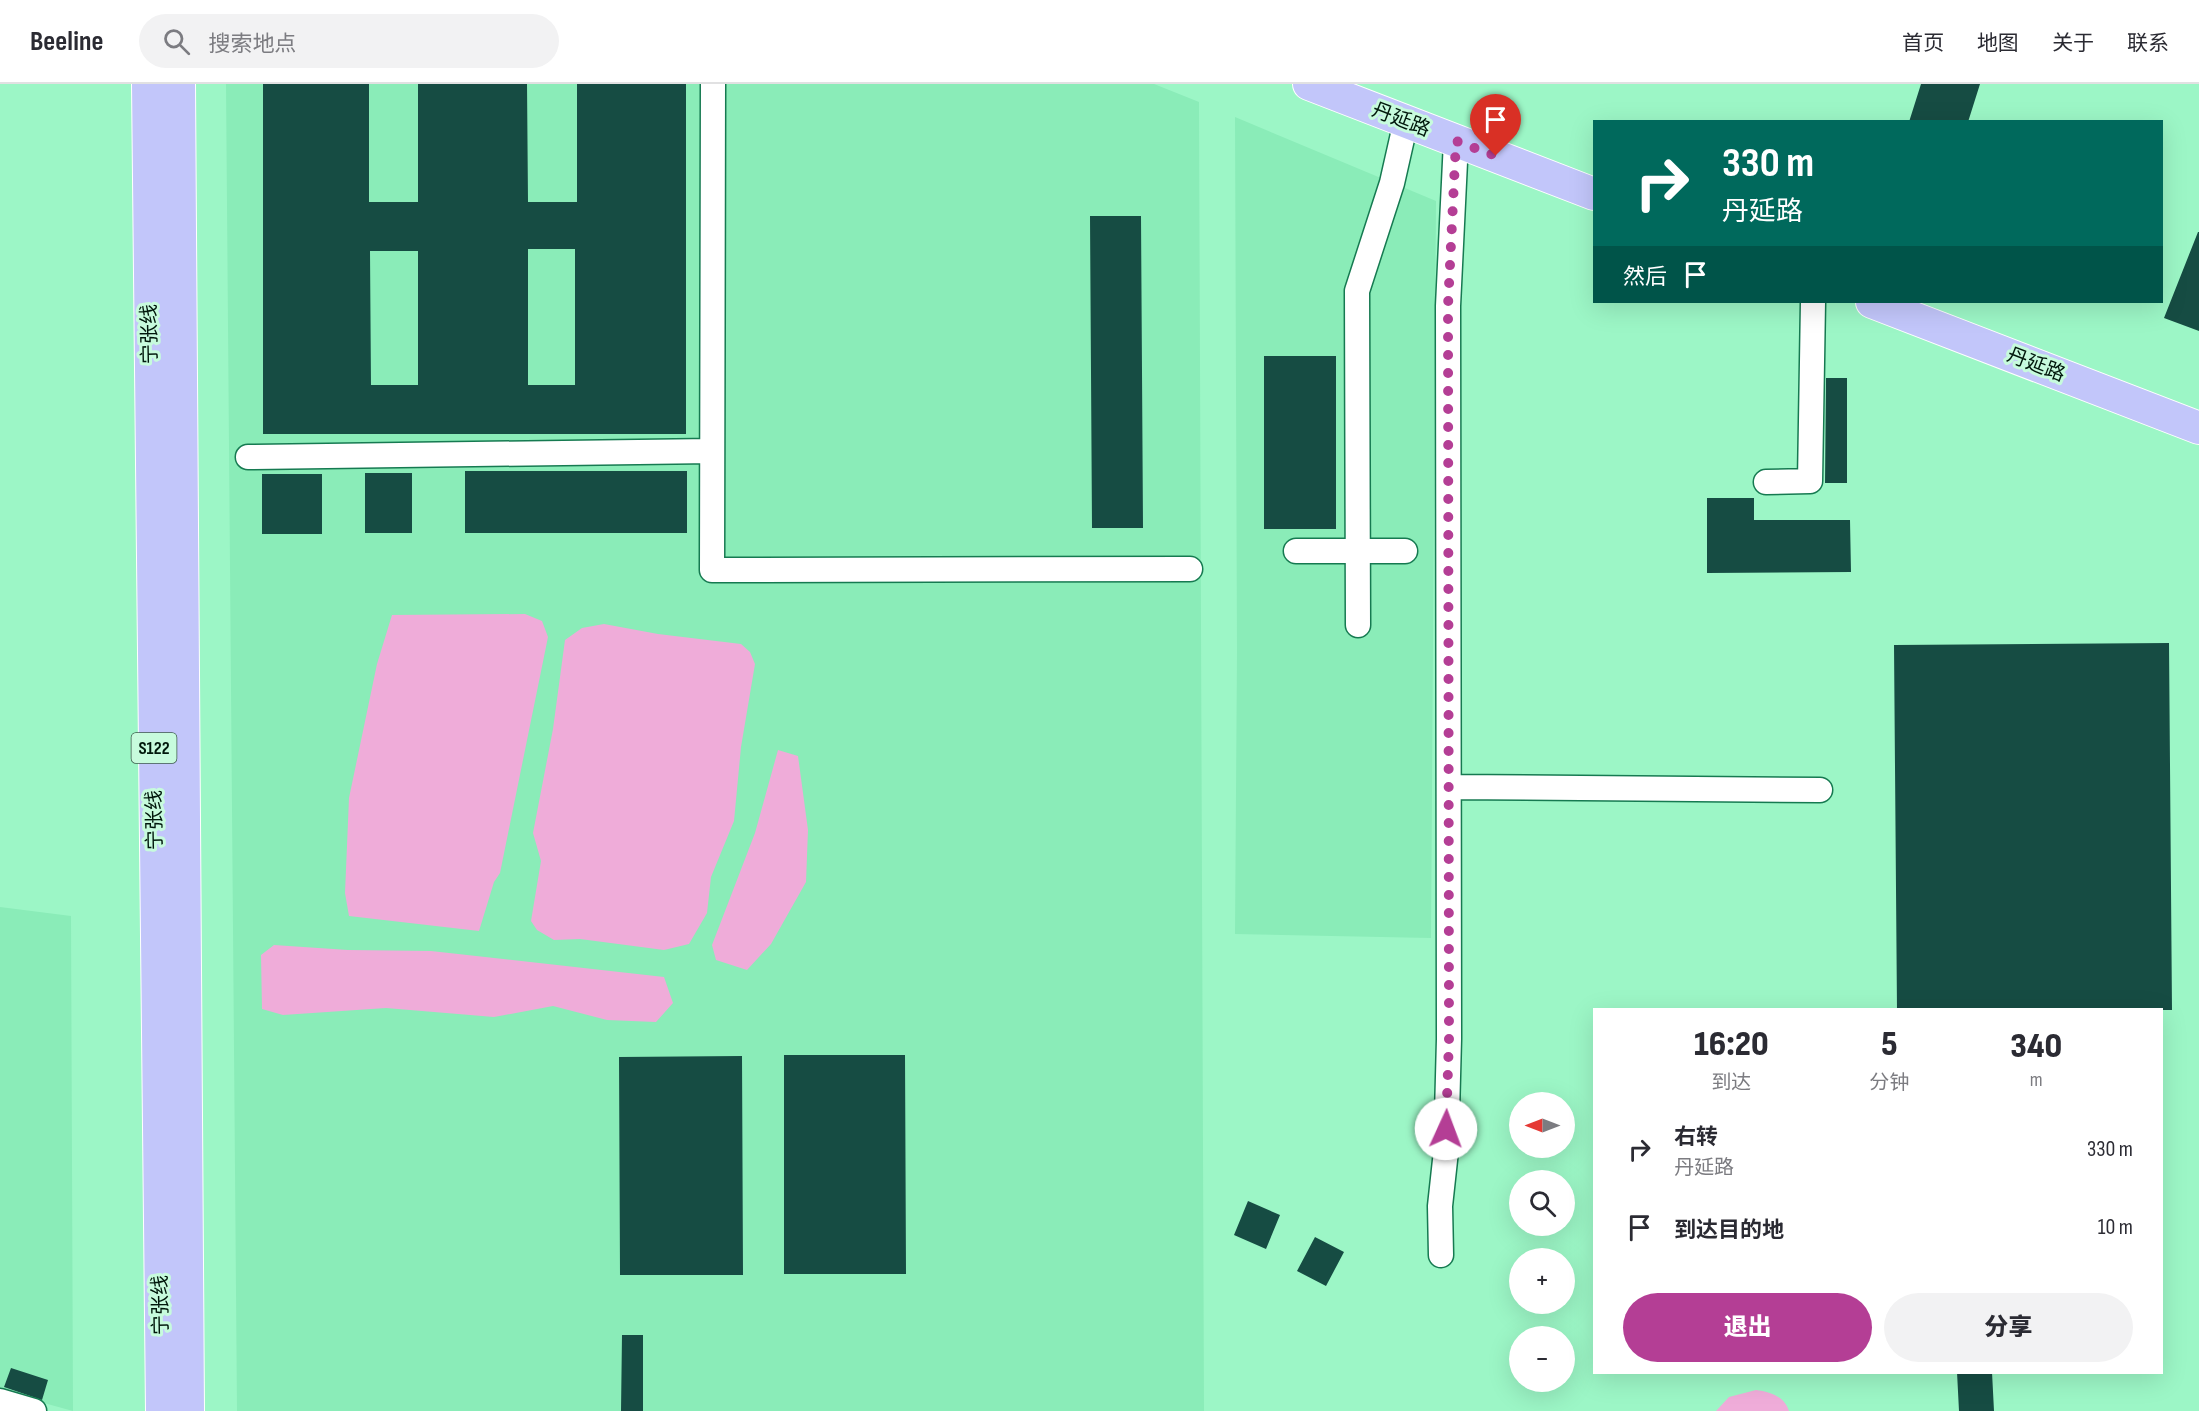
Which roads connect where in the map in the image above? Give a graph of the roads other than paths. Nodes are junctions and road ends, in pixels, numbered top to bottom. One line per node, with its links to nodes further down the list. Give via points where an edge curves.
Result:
1 (148, 84): 24 (main road, 宁张线 / S122)
2 (179, 84): 25 (main road, 宁张线 / S122)
3 (712, 84): 11 (street)
4 (1309, 84): 5 (main road, 丹延路)
5 (1406, 121): 6 (main road, 丹延路); 15 (street, via 1392,183 1357,291)
6 (1456, 141): 7 (main road, 丹延路); 19 (street, via 1448,306)
7 (1593, 194)
8 (1813, 303): 13 (street, via 1810,481)
9 (1875, 303): 10 (main road, 丹延路)
10 (2199, 428)
11 (712, 451): 12 (street); 17 (street, via 712,570)
12 (248, 457)
13 (1766, 482)
14 (1296, 551): 15 (street)
15 (1357, 551): 16 (street); 18 (street)
16 (1405, 551)
17 (1190, 569)
18 (1358, 625)
19 (1449, 787): 20 (street); 21 (street, via 1449,1039)
20 (1820, 790)
21 (1441, 1255)
22 (0, 1401): 23 (street)
23 (34, 1411)
24 (162, 1411)
25 (189, 1411)

